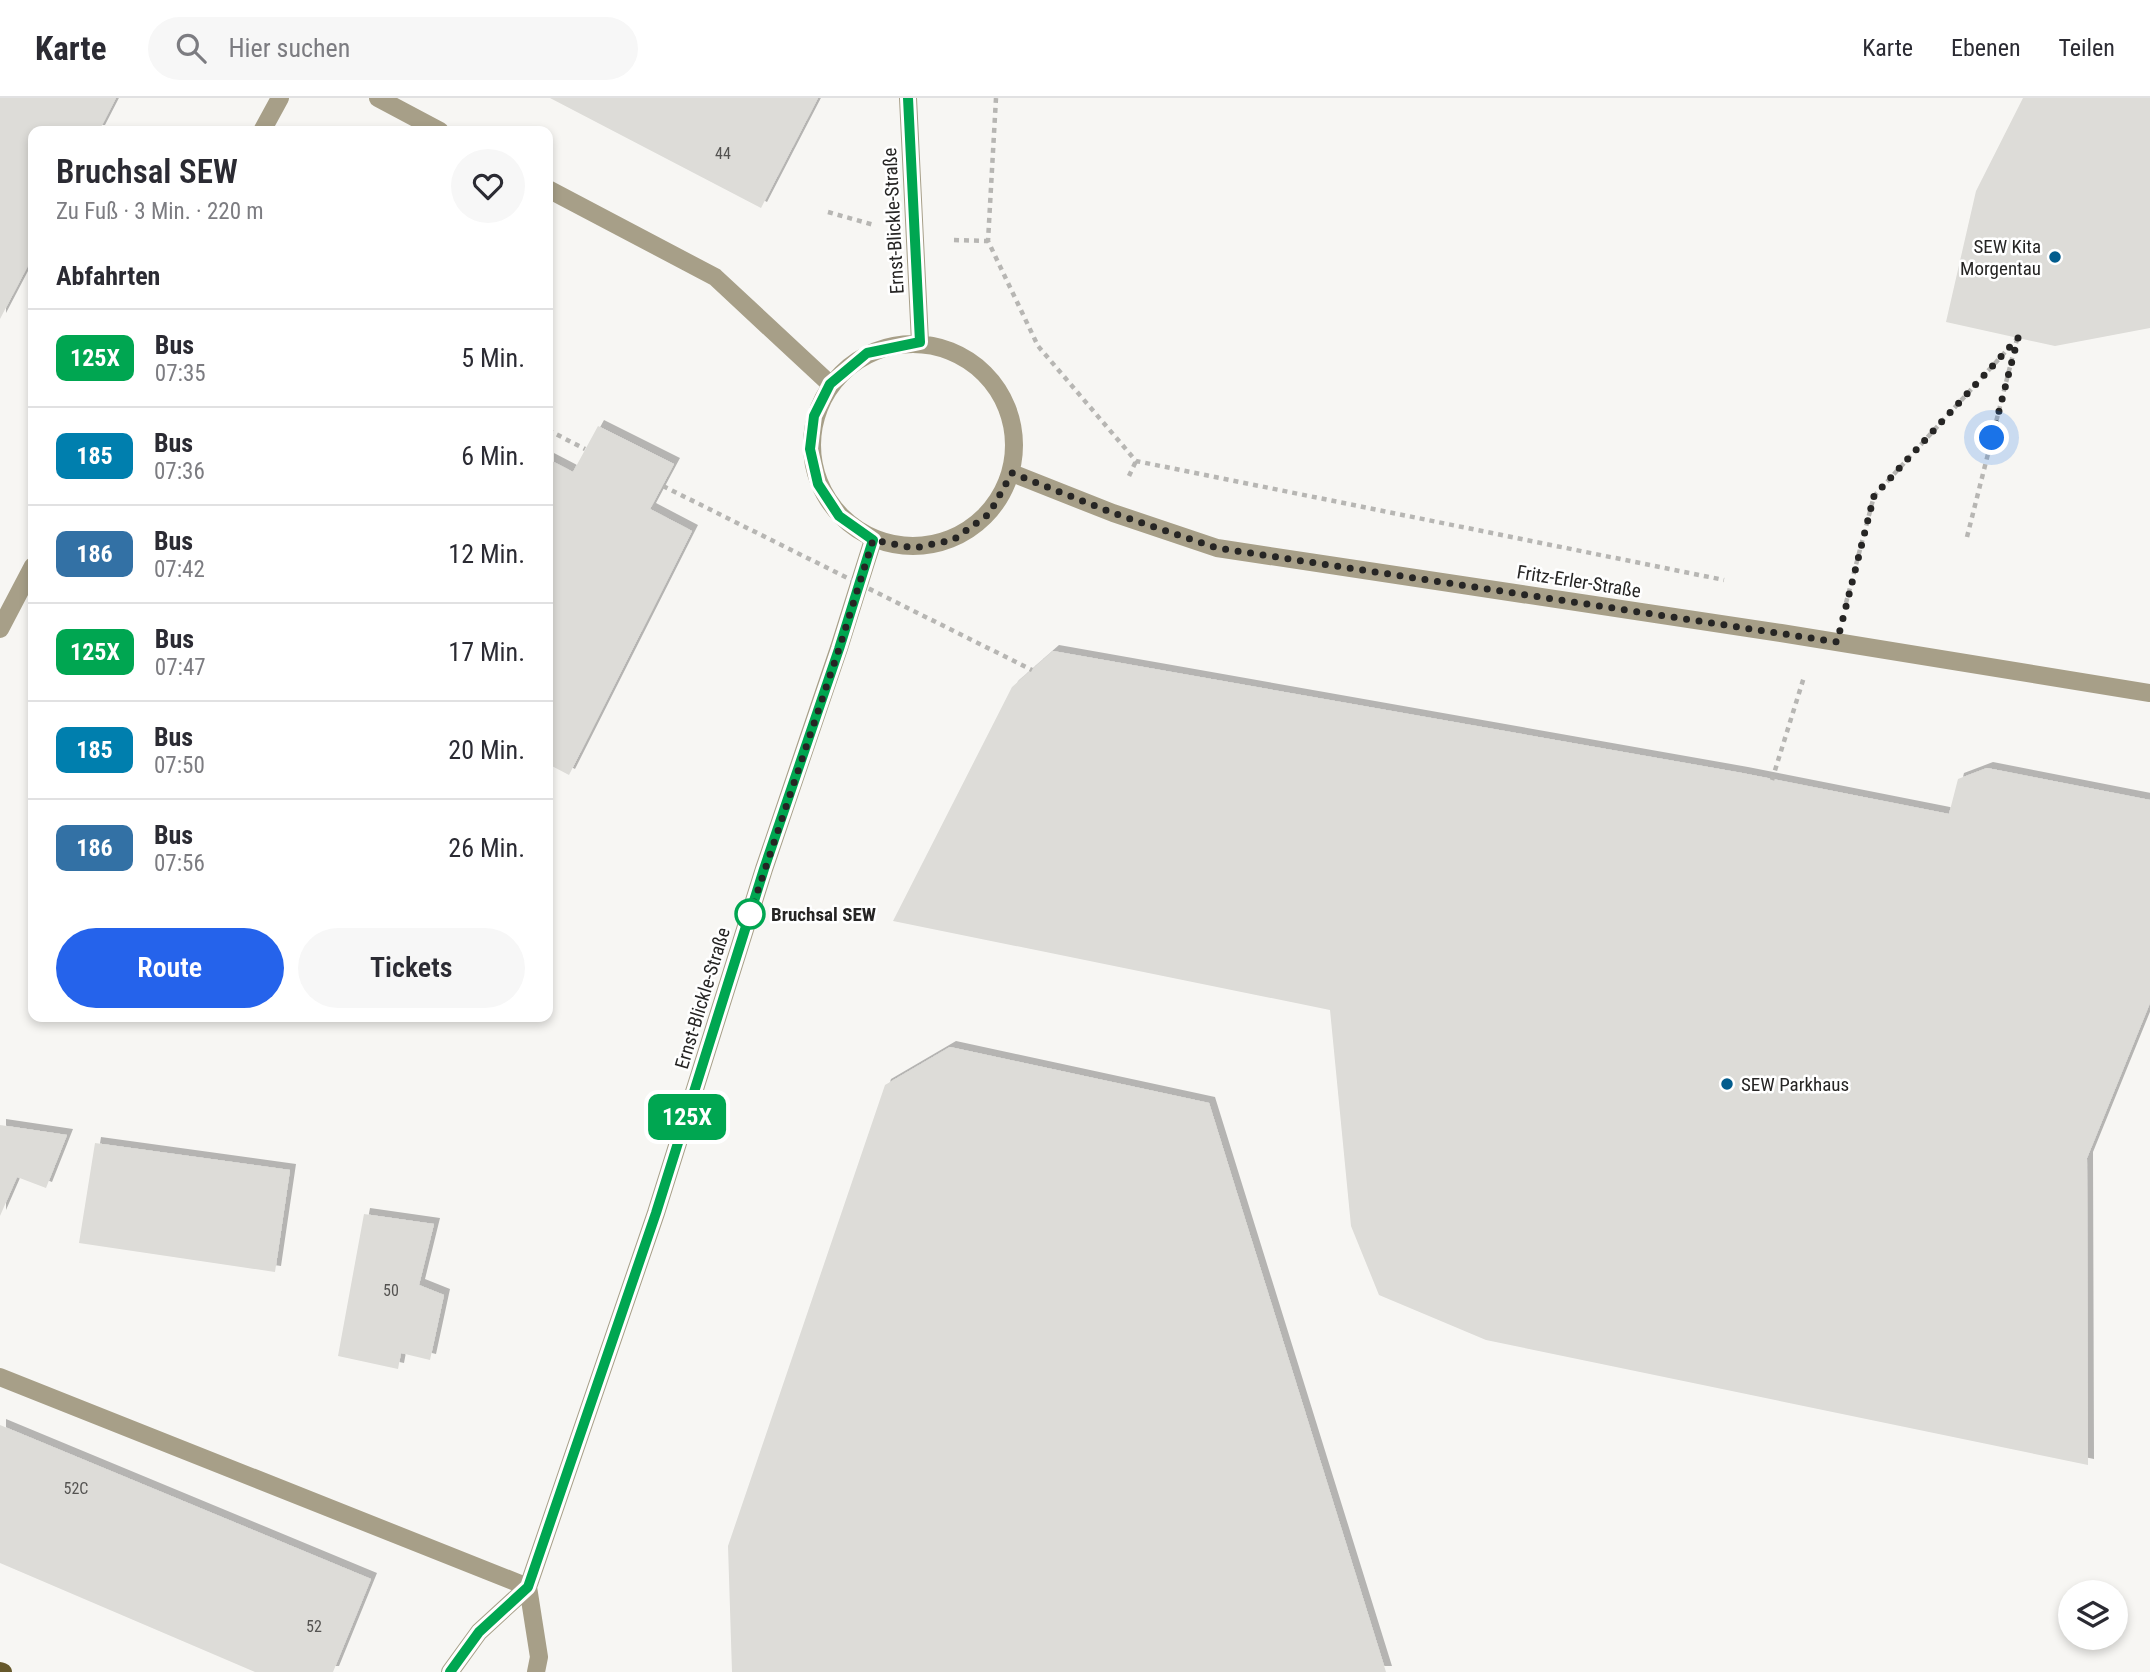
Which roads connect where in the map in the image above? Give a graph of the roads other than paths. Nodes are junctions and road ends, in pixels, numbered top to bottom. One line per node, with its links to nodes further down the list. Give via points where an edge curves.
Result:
1 (280, 98): 4 (street)
2 (378, 98): 5 (street)
3 (908, 98): 7 (street, Ernst-Blickle-Straße)
4 (265, 126)
5 (431, 126)
6 (553, 192): 8 (street, via 715,277)
7 (920, 342): 8 (street, via 867,353); 9 (street, via 961,354 1000,389 1015,430)
8 (830, 384): 10 (street, via 814,416 810,449 818,484 839,516)
9 (1012, 473): 10 (street, via 989,514 953,540 914,548); 13 (street, Fritz-Erler-Straße, via 1217,548)
10 (873, 540): 15 (street, Ernst-Blickle-Straße, via 656,1213)
11 (28, 576): 12 (street)
12 (0, 629)
13 (2150, 693)
14 (0, 1377): 15 (street)
15 (528, 1587): 16 (street, Ernst-Blickle-Straße, via 479,1632); 17 (street, Ernst-Blickle-Straße)
16 (450, 1672)
17 (536, 1672)

